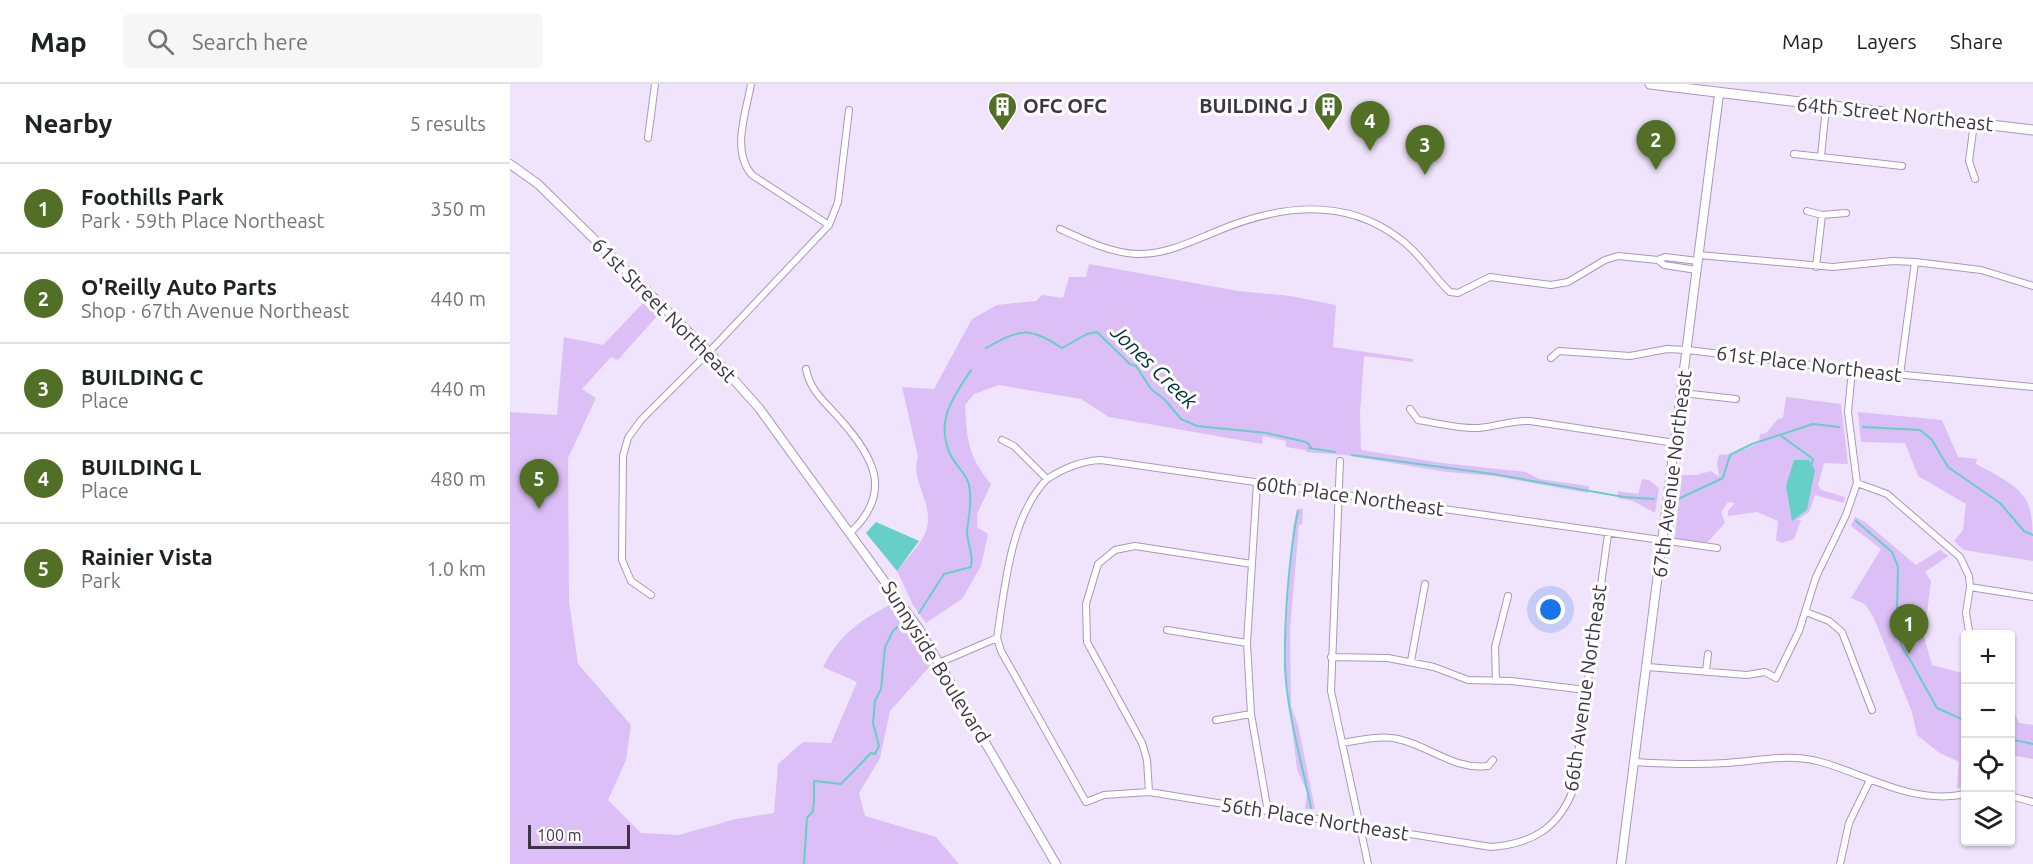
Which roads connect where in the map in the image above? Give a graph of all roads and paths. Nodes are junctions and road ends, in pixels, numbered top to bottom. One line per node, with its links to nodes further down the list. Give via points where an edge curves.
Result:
1 (655, 84): 9 (street)
2 (750, 84): 18 (street, via 741,148 745,166 752,175)
3 (1650, 84): 4 (main road, 64th Street Northeast)
4 (1719, 89): 5 (main road, 64th Street Northeast); 20 (street, 67th Avenue Northeast)
5 (1826, 107): 7 (main road, 64th Street Northeast); 11 (street)
6 (849, 110): 18 (street, via 838,202)
7 (1974, 123): 8 (main road, 64th Street Northeast); 14 (street, via 1969,161)
8 (2033, 130)
9 (648, 138)
10 (1794, 154): 11 (street)
11 (1821, 156): 13 (street)
12 (510, 164): 27 (street, 61st Street Northeast, via 538,184)
13 (1902, 166)
14 (1975, 180)
15 (1807, 211): 17 (street)
16 (1846, 213): 17 (street)
17 (1822, 215): 23 (street)
18 (829, 225): 27 (street)
19 (1060, 229): 21 (street, via 1120,252 1149,254 1172,249 1260,214 1296,208 1327,209 1365,219 1401,239 1443,286 1458,293 1490,277 1551,285 1568,282 1618,256)
20 (1698, 258): 21 (street); 23 (street); 24 (street, 67th Avenue Northeast)
21 (1658, 260): 24 (street, via 1664,265)
22 (1915, 262): 23 (street); 25 (street, via 1981,270); 31 (street)
23 (1816, 267)
24 (1697, 270): 26 (street, 67th Avenue Northeast)
25 (2033, 286)
26 (1688, 350): 28 (street, 61st Place Northeast, via 1667,349 1629,357 1559,351); 30 (street, 61st Place Northeast); 33 (street, 67th Avenue Northeast)
27 (709, 352): 39 (street, 61st Street Northeast, via 759,408); 51 (street, via 641,420 625,446 621,551 628,576 639,589)
28 (1551, 357)
29 (806, 369): 44 (street, via 811,388 851,434 873,467 876,487 872,508)
30 (1852, 370): 31 (street, 61st Place Northeast); 42 (street, via 1848,412)
31 (1900, 375): 32 (street, 61st Place Northeast)
32 (2033, 387)
33 (1682, 393): 34 (street); 37 (street, 67th Avenue Northeast)
34 (1736, 399)
35 (1410, 409): 37 (street, via 1418,420 1465,427 1519,420)
36 (1002, 440): 40 (street, via 1014,446)
37 (1675, 443): 46 (street, 67th Avenue Northeast)
38 (1340, 461): 43 (street)
39 (803, 469): 44 (street, Sunnyside Boulevard)
40 (1047, 479): 41 (street, 60th Place Northeast, via 1068,466 1101,460); 57 (street, via 1033,493 1019,524)
41 (1257, 483): 43 (street, 60th Place Northeast); 48 (street)
42 (1857, 483): 50 (street, via 1887,494 1954,552 1965,565); 54 (street, via 1816,577)
43 (1338, 494): 45 (street, 60th Place Northeast); 60 (street)
44 (851, 532): 62 (street, Sunnyside Boulevard)
45 (1608, 534): 46 (street, 60th Place Northeast); 66 (street, 66th Avenue Northeast)
46 (1663, 541): 47 (street, 60th Place Northeast); 63 (street, 67th Avenue Northeast)
47 (1717, 548)
48 (1252, 564): 58 (street); 74 (street, via 1123,546 1107,554 1093,576 1085,630 1095,658 1142,743)
49 (1425, 584): 61 (street)
50 (1970, 587): 53 (street); 56 (street, via 1966,613)
51 (651, 595)
52 (1508, 596): 65 (street, via 1494,647)
53 (2033, 597)
54 (1806, 612): 64 (street, via 1776,678 1766,672 1747,675); 67 (street, via 1829,621 1842,632)
55 (1167, 630): 58 (street)
56 (1969, 630)
57 (997, 638): 62 (street); 74 (street, 56th Place Northeast, via 1086,802 1104,795)
58 (1247, 643): 68 (street)
59 (1708, 654): 64 (street)
60 (1331, 657): 61 (street); 70 (street, via 1331,692)
61 (1411, 661): 65 (street, via 1468,680)
62 (940, 662): 81 (street, Sunnyside Boulevard)
63 (1648, 667): 64 (street); 72 (street, 67th Avenue Northeast)
64 (1706, 671)
65 (1496, 681): 66 (street)
66 (1586, 690): 80 (street, 66th Avenue Northeast, via 1573,790 1564,811)
67 (1872, 710)
68 (1251, 714): 69 (street); 78 (street)
69 (1216, 720)
70 (1342, 743): 71 (street, via 1368,738 1398,739 1451,762 1488,766); 79 (street)
71 (1493, 759)
72 (1635, 762): 73 (street, via 1709,764 1780,756 1820,762); 83 (street, 67th Avenue Northeast)
73 (1870, 780): 75 (street, via 1922,797); 84 (street, via 1849,823)
74 (1149, 792): 78 (street, 56th Place Northeast)
75 (1961, 795)
76 (2015, 797): 77 (street)
77 (2033, 802)
78 (1268, 812): 79 (street, 56th Place Northeast)
79 (1358, 827): 80 (street, 56th Place Northeast, via 1491,847 1527,841); 82 (street)
80 (1543, 833)
81 (1056, 864)
82 (1368, 864)
83 (1621, 864)
84 (1840, 864)

